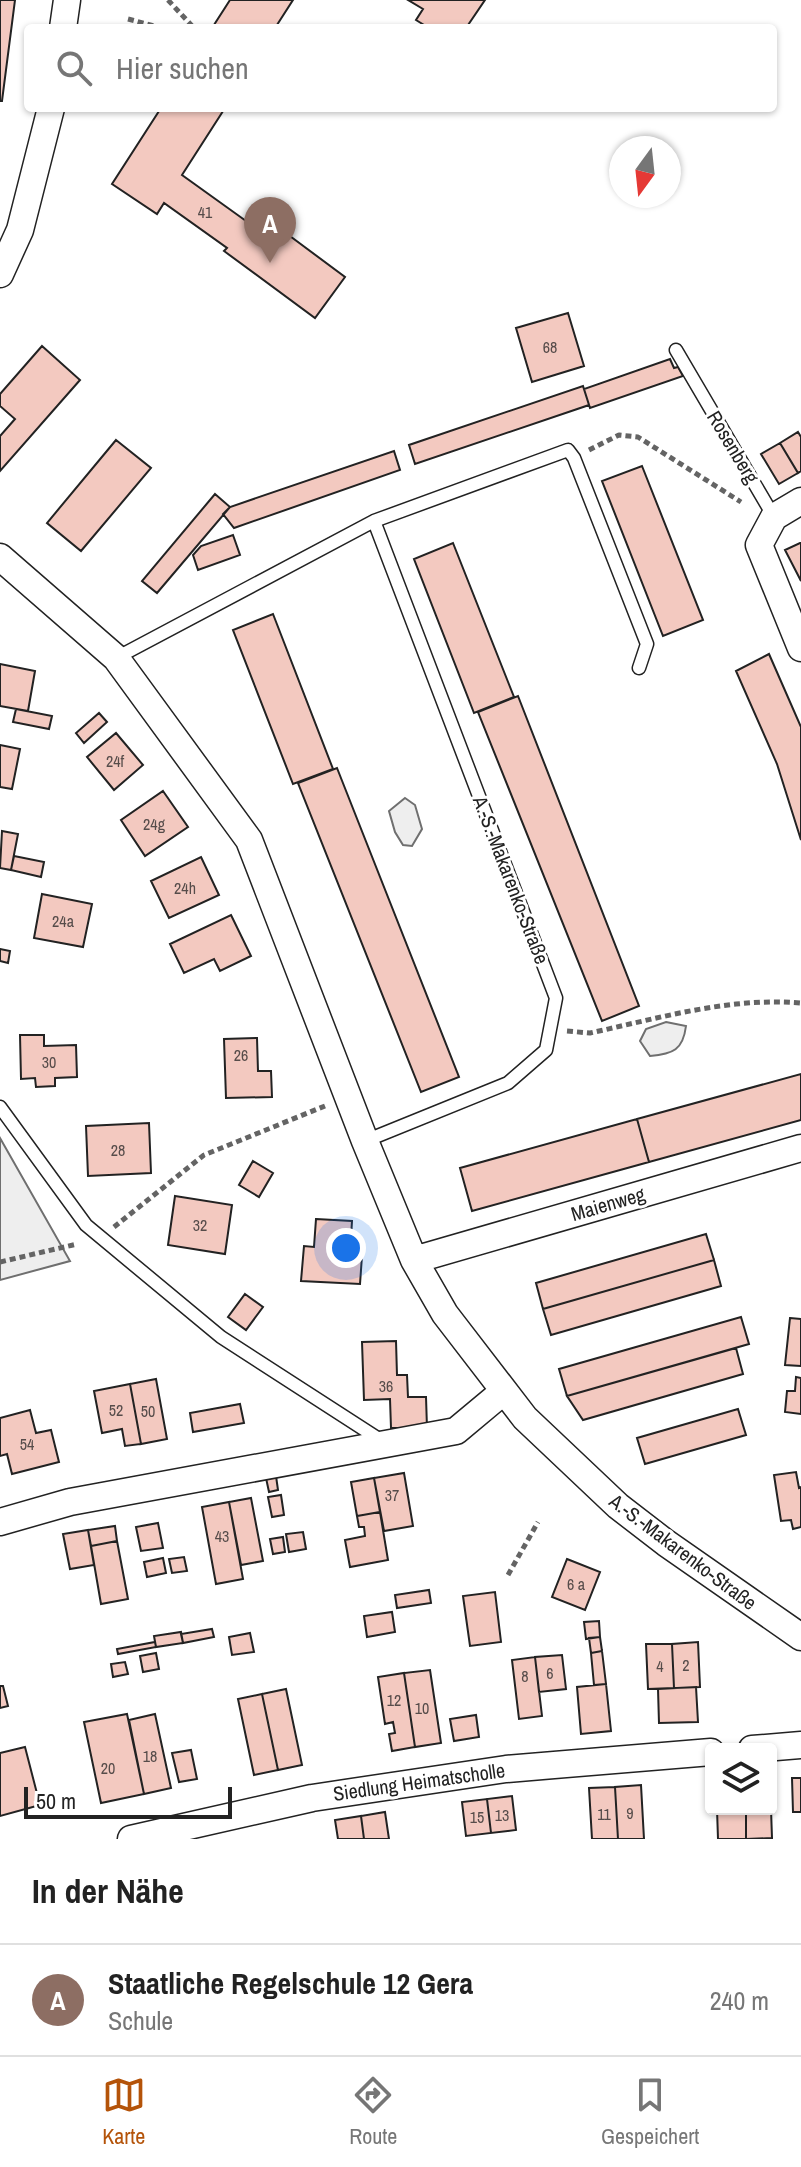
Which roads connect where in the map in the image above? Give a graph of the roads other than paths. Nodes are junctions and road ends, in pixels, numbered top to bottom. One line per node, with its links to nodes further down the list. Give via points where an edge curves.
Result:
1 (67, 0): 2 (street)
2 (64, 24)
3 (50, 112): 4 (street, via 20,230)
4 (0, 274)
5 (676, 350): 7 (lane, Rosenberg)
6 (801, 501): 7 (street)
7 (774, 517): 10 (street, via 759,545)
8 (374, 521): 11 (lane); 12 (lane, via 568,450 647,644); 14 (lane, A.-S.-Makarenko-Straße, via 556,998 546,1050 508,1083)
9 (0, 557): 11 (street, A.-S.-Makarenko-Straße)
10 (801, 648)
11 (116, 658): 14 (street, A.-S.-Makarenko-Straße, via 249,840)
12 (639, 668)
13 (0, 1107): 18 (lane, via 86,1225 221,1337)
14 (365, 1141): 16 (street, A.-S.-Makarenko-Straße)
15 (801, 1148): 16 (street, Maienweg)
16 (414, 1260): 17 (street, A.-S.-Makarenko-Straße, via 445,1314)
17 (504, 1391): 18 (street, via 456,1431); 20 (street, A.-S.-Makarenko-Straße, via 525,1418 618,1506)
18 (387, 1444): 19 (street, via 70,1502)
19 (0, 1522)
20 (801, 1637)
21 (801, 1745): 22 (street)
22 (777, 1747)
23 (705, 1752): 24 (street, Siedlung Heimatscholle, via 506,1769 312,1798)
24 (131, 1839)

